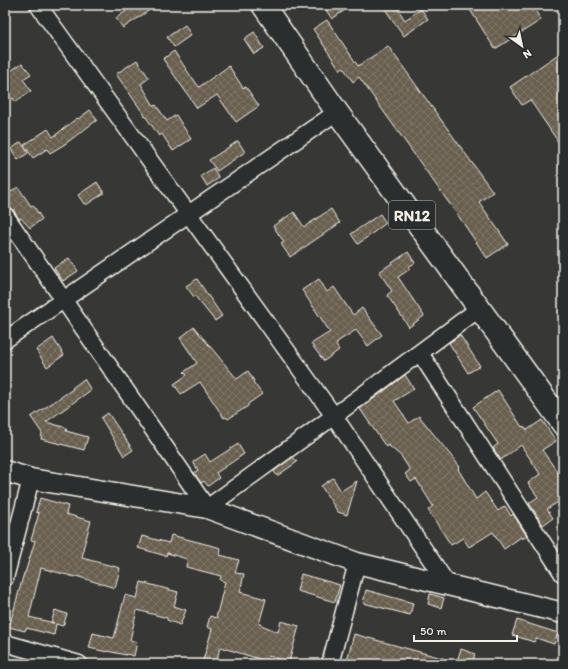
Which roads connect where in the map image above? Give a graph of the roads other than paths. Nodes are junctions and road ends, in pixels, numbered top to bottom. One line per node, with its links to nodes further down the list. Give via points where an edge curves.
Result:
1 (38, 5): 5 (street)
2 (263, 5): 3 (main road, RN12)
3 (337, 112): 5 (street); 7 (main road, RN12)
4 (5, 214): 6 (street)
5 (189, 214): 6 (street); 10 (street)
6 (63, 300): 8 (street); 14 (street)
7 (480, 308): 9 (street); 11 (main road, RN12)
8 (5, 340)
9 (420, 353): 10 (street); 16 (street)
10 (334, 416): 14 (street); 18 (street)
11 (563, 424)
12 (5, 471): 13 (street)
13 (31, 479): 14 (street); 17 (street)
14 (207, 508): 15 (street)
15 (357, 564): 18 (street); 22 (street)
16 (563, 574)
17 (5, 578)
18 (448, 585): 19 (street)
19 (563, 613)
20 (5, 643): 21 (street)
21 (74, 663)
22 (330, 664)

